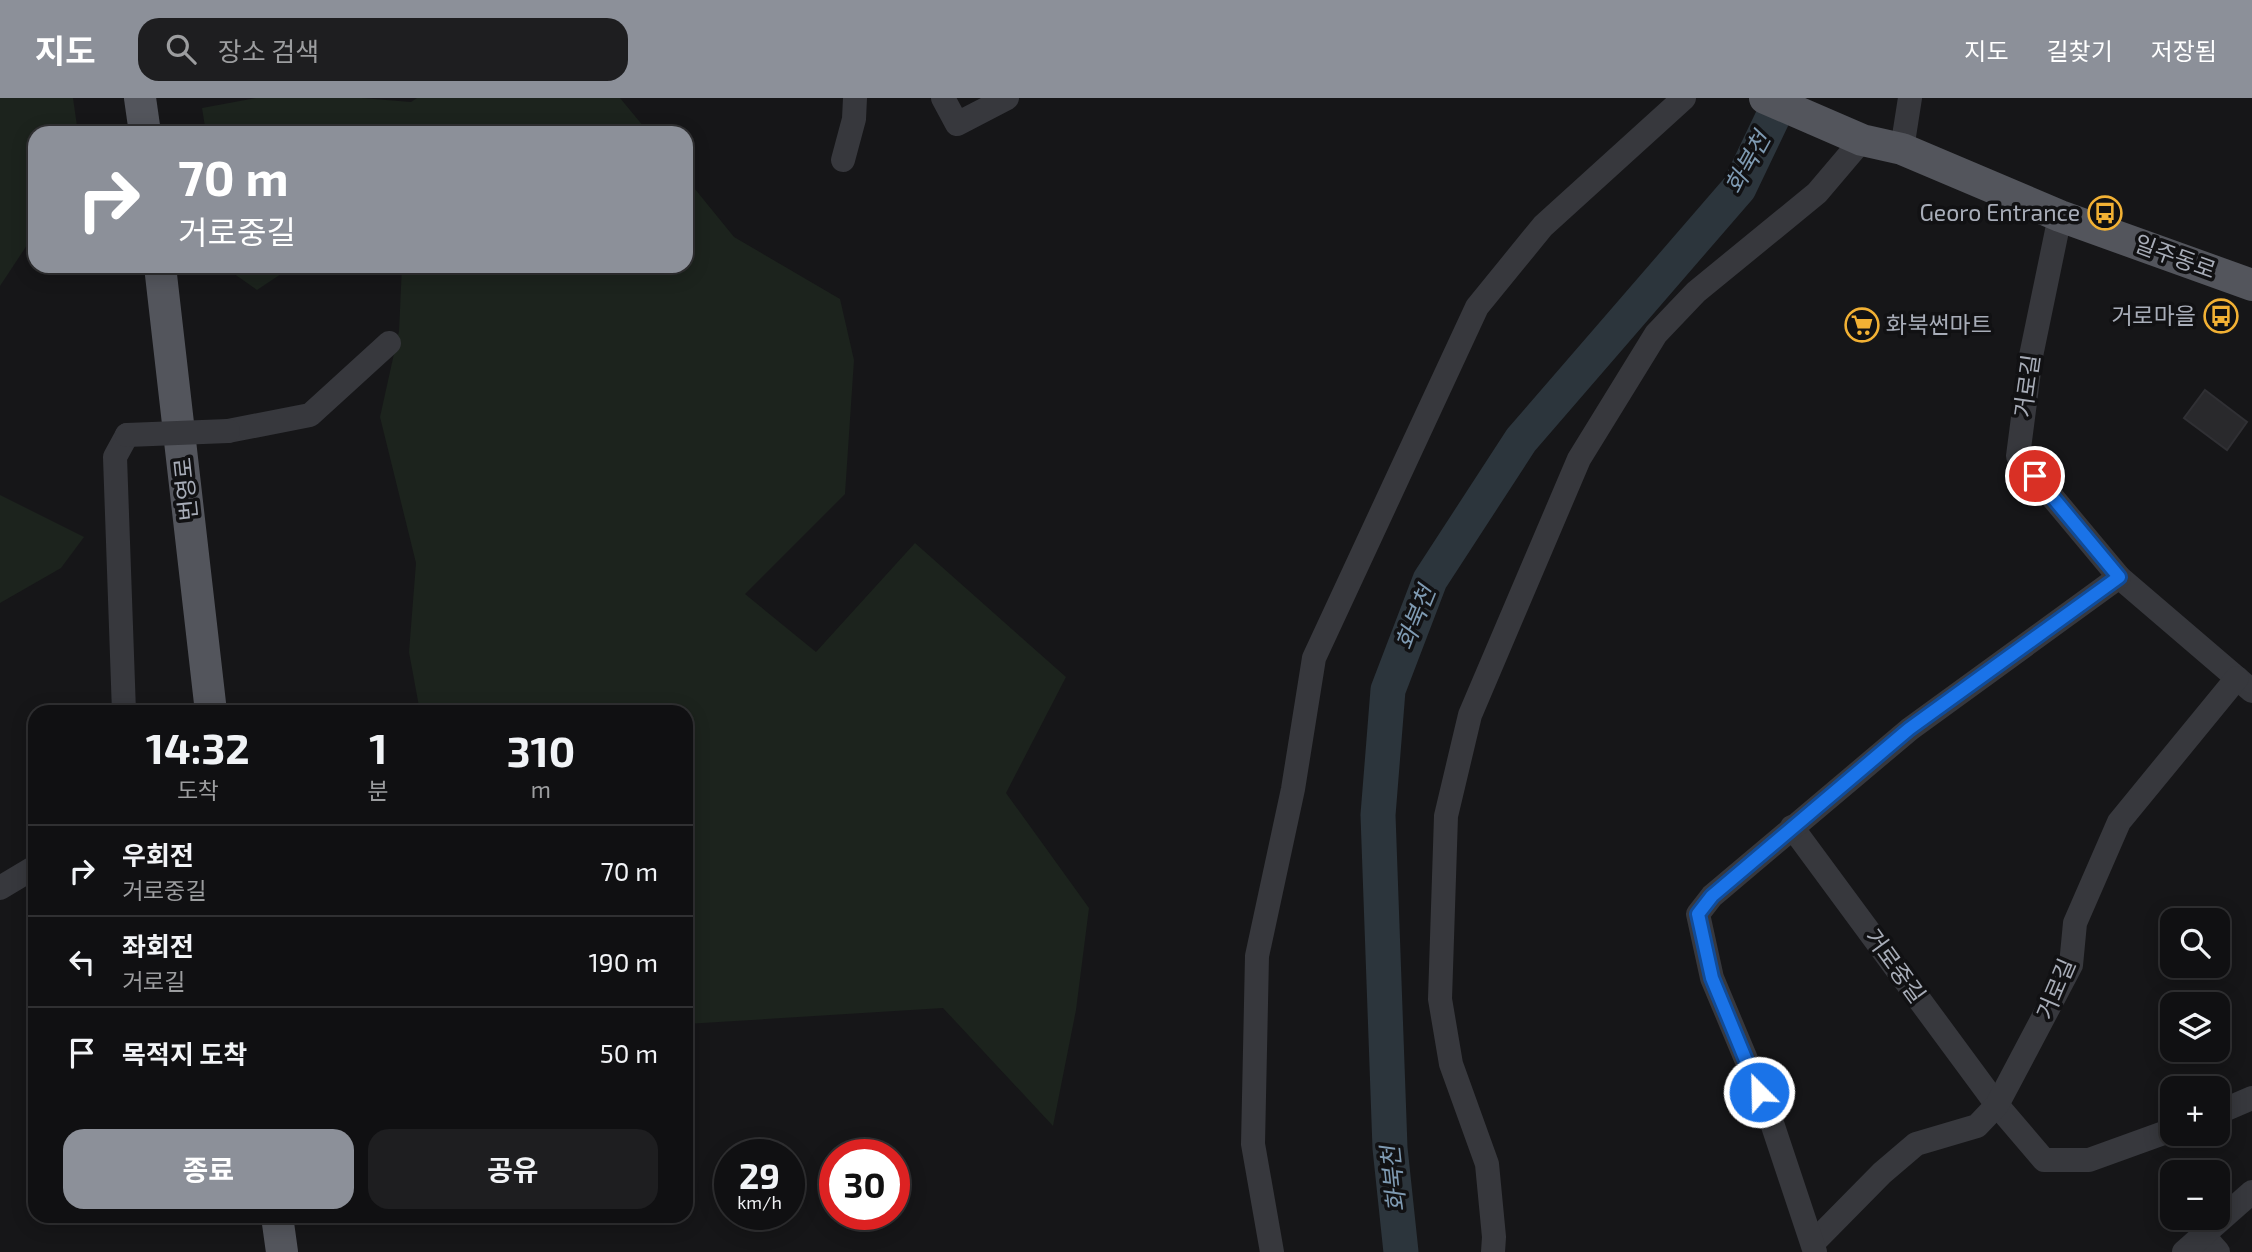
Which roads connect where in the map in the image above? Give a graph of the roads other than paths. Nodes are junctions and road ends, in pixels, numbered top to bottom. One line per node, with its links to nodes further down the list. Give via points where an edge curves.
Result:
1 (141, 98): 8 (main road)
2 (855, 98): 11 (street)
3 (943, 98): 4 (street, via 957,124)
4 (1007, 98)
5 (1684, 98): 32 (street, via 1543,226 1477,307 1314,658 1293,789 1257,956 1253,1144)
6 (1765, 98): 9 (main road, 일주동로)
7 (1910, 98): 10 (street)
8 (144, 126)
9 (1862, 140): 10 (main road, 일주동로); 33 (street, via 1817,193 1696,292 1656,334 1579,459 1470,715 1446,816 1440,999 1451,1064 1487,1164)
10 (1902, 149): 12 (main road, 일주동로)
11 (843, 160)
12 (2060, 216): 14 (main road, 일주동로); 16 (street, 거로길, via 2031,356 2018,456)
13 (161, 273): 19 (main road, 번영로)
14 (2252, 285)
15 (389, 343): 18 (street, bridge, via 310,415 228,430 127,435 115,457)
16 (2119, 577): 17 (street, 거로길); 20 (street, via 1909,729)
17 (2244, 685): 24 (street, 거로길, via 2119,822 2074,923 2071,965)
18 (124, 705)
19 (210, 705)
20 (1792, 827): 24 (street, 거로중길); 30 (street, via 1712,896 1698,914 1712,978 1769,1114)
21 (28, 871): 22 (street)
22 (0, 888)
23 (2252, 1098): 25 (street)
24 (1997, 1105): 26 (street, 거로중길, via 2043,1160 2089,1160); 30 (street, 거로길, via 1977,1126 1916,1143)
25 (2230, 1107)
26 (2160, 1133)
27 (2252, 1192): 29 (street)
28 (278, 1223): 31 (main road)
29 (2210, 1243): 34 (street)
30 (1814, 1247)
31 (282, 1252)
32 (1272, 1252)
33 (1493, 1252)
34 (2184, 1252)

